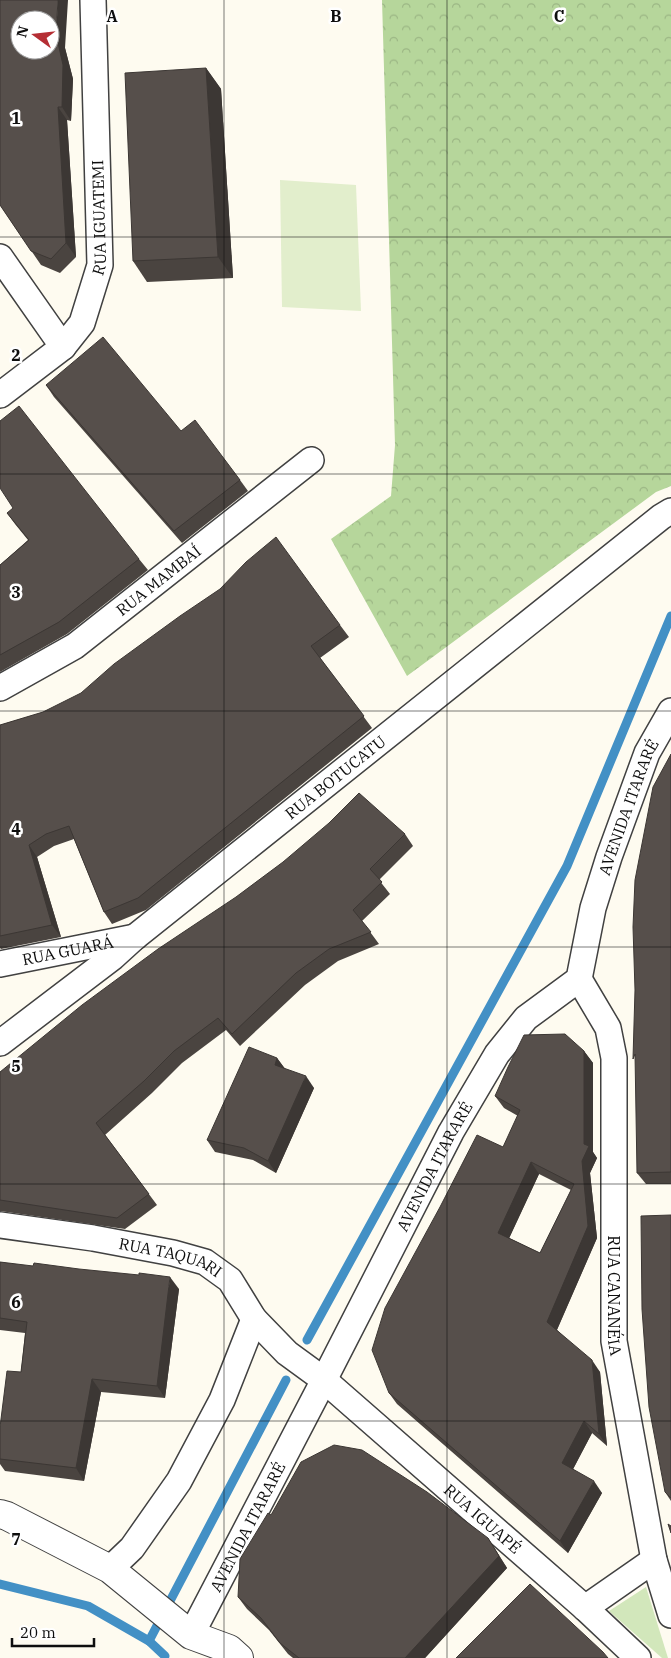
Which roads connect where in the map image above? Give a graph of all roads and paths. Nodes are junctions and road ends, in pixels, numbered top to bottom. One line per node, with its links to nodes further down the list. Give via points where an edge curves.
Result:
1 (93, 0): 3 (street, RUA IGUATEMI, via 100,265 82,323)
2 (0, 258): 3 (street)
3 (63, 347): 4 (street, RUA IGUATEMI)
4 (0, 396)
5 (310, 460): 7 (street, RUA MAMBAÍ, via 75,646)
6 (671, 511): 9 (street, RUA BOTUCATU)
7 (0, 688)
8 (671, 711): 11 (street, AVENIDA ITARARÉ, via 646,752 608,857 593,908)
9 (135, 937): 10 (street, RUA GUARÁ); 12 (street, RUA BOTUCATU)
10 (0, 964)
11 (579, 979): 15 (street, AVENIDA ITARARÉ, via 526,1018 496,1054 451,1132); 17 (street, RUA CANANÉIA, via 608,1028 614,1058 614,1341)
12 (0, 1043)
13 (0, 1226): 14 (street, RUA TAQUARI, via 93,1238 205,1262 230,1280)
14 (254, 1319): 15 (street, RUA TAQUARI, via 287,1353); 18 (street, via 222,1400 178,1480 132,1548)
15 (324, 1380): 19 (street, RUA IGUAPÉ); 21 (street, AVENIDA ITARARÉ)
16 (0, 1514): 18 (street)
17 (654, 1560): 19 (street); 20 (street, RUA CANANÉIA)
18 (110, 1569): 21 (street)
19 (585, 1608): 23 (street, RUA IGUAPÉ)
20 (671, 1615)
21 (191, 1635): 22 (street)
22 (229, 1655)
23 (638, 1658)

